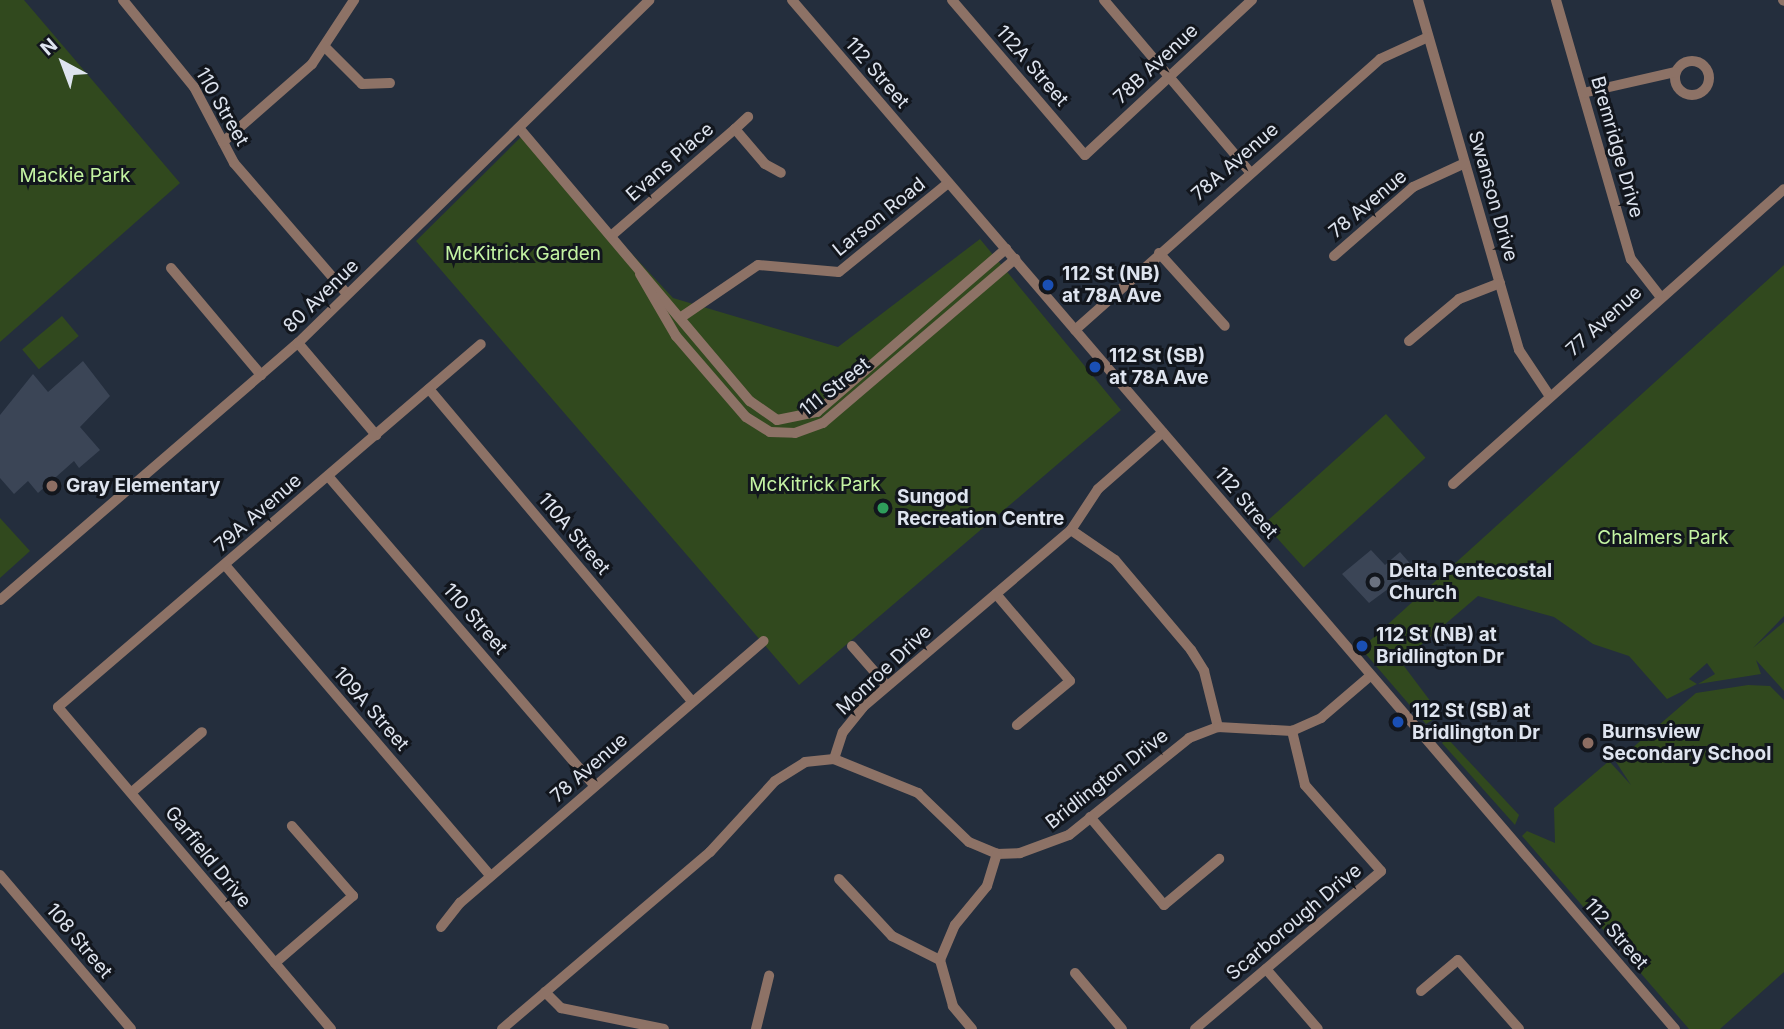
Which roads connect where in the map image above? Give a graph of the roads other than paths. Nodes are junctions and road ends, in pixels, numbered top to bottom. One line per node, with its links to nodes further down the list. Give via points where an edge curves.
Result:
1 (122, 0): 19 (street, 110 Street, via 194,87)
2 (354, 0): 11 (street)
3 (650, 0): 17 (street, 80 Avenue)
4 (792, 0): 24 (street, 112 Street)
5 (951, 0): 20 (street, 112A Street)
6 (1104, 0): 13 (street)
7 (1252, 0): 13 (street, 78B Avenue)
8 (1418, 0): 10 (street, Swanson Drive)
9 (1556, 0): 15 (street, Bremridge Drive)
10 (1428, 37): 21 (street, Swanson Drive); 22 (street, 78A Avenue, via 1380,58)
11 (325, 47): 14 (street, via 362,84); 19 (street)
12 (1675, 72): 15 (street)
13 (1169, 76): 20 (street, 78B Avenue); 22 (street)
14 (390, 83)
15 (1583, 93): 35 (street, Bremridge Drive, via 1631,259)
16 (748, 117): 18 (street)
17 (519, 128): 26 (street, 111 Street); 34 (street, 80 Avenue)
18 (735, 130): 23 (street, Evans Place, via 765,164); 26 (street, Evans Place)
19 (223, 142): 34 (street, 110 Street)
20 (1085, 155)
21 (1465, 163): 29 (street, 78 Avenue, via 1413,187); 33 (street, Swanson Drive)
22 (1250, 172): 28 (street, 78A Avenue)
23 (781, 173)
24 (948, 183): 27 (street, 112 Street); 36 (street, Larson Road, via 839,272 758,265)
25 (1784, 189): 35 (street, 77 Avenue)
26 (611, 236): 31 (street, 111 Street)
27 (1006, 249): 30 (street, 112 Street); 36 (street, 111 Street, via 817,412 797,420 777,420 758,408)
28 (1159, 253): 37 (street); 38 (street, 78A Avenue)
29 (1334, 256)
30 (1015, 259): 31 (street, 111 Street, via 823,423 795,433 770,432 746,416 676,336); 38 (street, 112 Street)
31 (636, 265): 36 (street, 111 Street)
32 (170, 268): 42 (street)
33 (1500, 283): 39 (street, via 1459,299); 44 (street, Swanson Drive, via 1520,350)
34 (347, 294): 40 (street, 80 Avenue)
35 (1659, 295): 44 (street, 77 Avenue)
36 (680, 317)
37 (1225, 326)
38 (1075, 330): 45 (street, 112 Street)
39 (1409, 341)
40 (298, 343): 42 (street, 80 Avenue); 46 (street)
41 (481, 344): 43 (street, 79A Avenue)
42 (261, 375): 52 (street, 80 Avenue)
43 (429, 389): 46 (street, 79A Avenue); 57 (street, 110A Street)
44 (1549, 395): 48 (street, 77 Avenue)
45 (1163, 432): 49 (street, Monroe Drive, via 1098,489); 55 (street, 112 Street)
46 (376, 435): 47 (street, 79A Avenue)
47 (328, 476): 50 (street, 79A Avenue); 64 (street, 110 Street)
48 (1453, 484)
49 (1071, 530): 51 (street, Monroe Drive); 60 (street, via 1115,560 1191,650 1204,671)
50 (225, 565): 58 (street, 79A Avenue); 71 (street, 109A Street)
51 (996, 594): 56 (street, Monroe Drive); 59 (street, via 1070,681)
52 (0, 600)
53 (764, 641): 57 (street, 78 Avenue)
54 (852, 646): 56 (street)
55 (1370, 676): 61 (street, Bridlington Drive, via 1321,718); 91 (street, 112 Street)
56 (887, 686): 63 (street, Monroe Drive, via 850,721)
57 (693, 702): 64 (street, 78 Avenue)
58 (58, 707): 65 (street, Garfield Drive)
59 (1017, 725)
60 (1218, 727): 61 (street, Bridlington Drive); 66 (street, Bridlington Drive, via 1164,753)
61 (1292, 731): 76 (street, Scarborough Drive, via 1306,785 1381,871)
62 (202, 732): 65 (street)
63 (834, 759): 68 (street, via 892,778 969,842); 80 (street, via 805,762 775,781 710,852)
64 (595, 786): 71 (street, 78 Avenue)
65 (132, 792): 75 (street, Garfield Drive)
66 (1090, 817): 68 (street, Bridlington Drive, via 1044,849); 69 (street, via 1164,905)
67 (292, 826): 75 (street, via 353,897)
68 (997, 854): 74 (street, via 987,886 955,925)
69 (1219, 859)
70 (0, 875): 81 (street, 108 Street)
71 (491, 876): 73 (street, 78 Avenue)
72 (839, 879): 74 (street, via 892,936)
73 (441, 927)
74 (940, 960): 86 (street, via 953,1006)
75 (275, 963): 82 (street, Garfield Drive)
76 (1266, 969): 88 (street, Scarborough Drive); 89 (street)
77 (1075, 973): 87 (street)
78 (769, 976): 85 (street)
79 (1421, 991): 90 (street, via 1458,960)
80 (545, 992): 83 (street); 84 (street, via 561,1008)
81 (131, 1029)
82 (331, 1029)
83 (502, 1029)
84 (664, 1029)
85 (756, 1029)
86 (972, 1029)
87 (1122, 1029)
88 (1195, 1029)
89 (1318, 1029)
90 (1519, 1029)
91 (1675, 1029)

